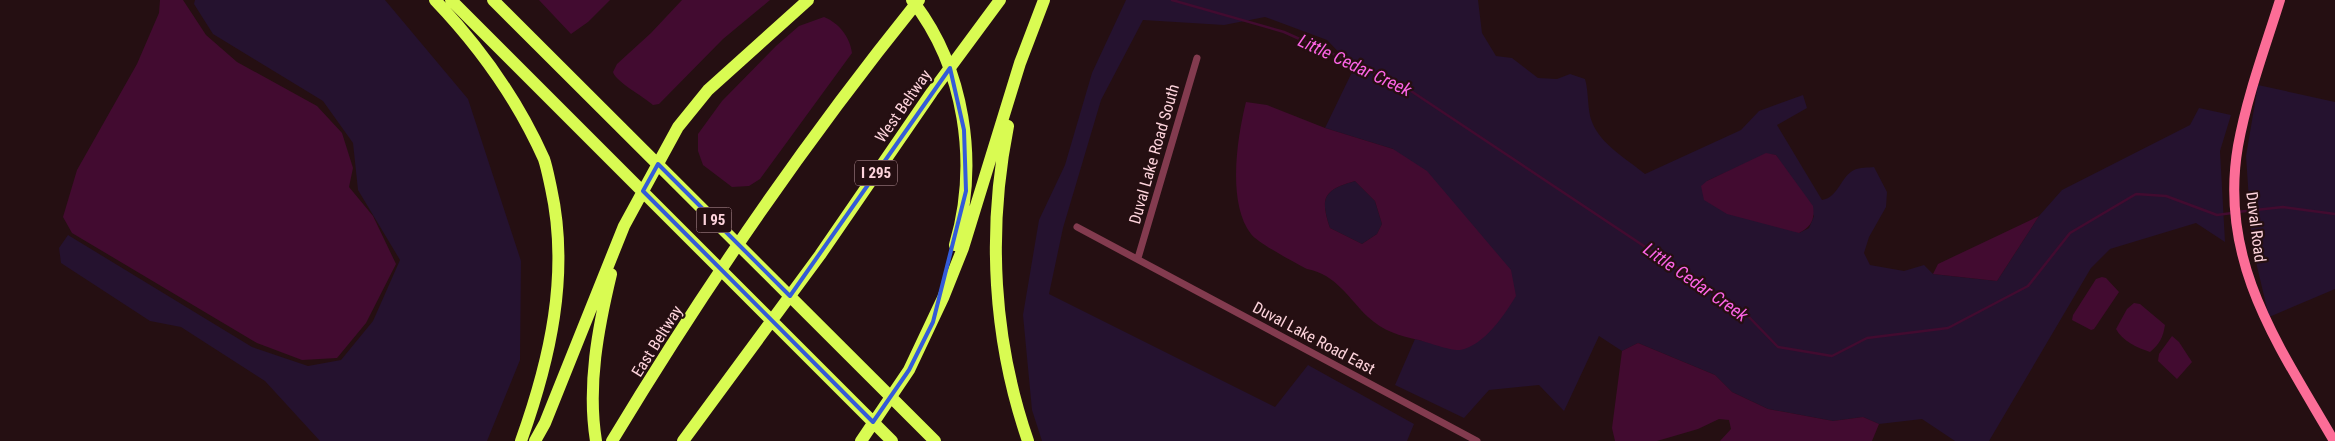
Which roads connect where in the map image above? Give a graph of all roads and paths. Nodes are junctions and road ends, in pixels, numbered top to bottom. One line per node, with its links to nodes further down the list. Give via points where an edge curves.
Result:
1 (435, 0): 17 (highway, via 465,32 511,97 544,160 557,215 558,265 552,336 536,401)
2 (451, 0): 22 (highway, I 95)
3 (493, 0): 23 (highway, I 95)
4 (808, 0): 12 (highway, via 708,90 678,127)
5 (912, 0): 15 (highway, via 923,14 949,65 967,149 966,192 958,235)
6 (918, 0): 16 (highway, East Beltway, via 755,218)
7 (1000, 0): 20 (highway, West Beltway / I 295, via 784,305)
8 (1044, 0): 11 (highway)
9 (2280, 0): 26 (main road, Duval Road, via 2241,134 2235,178 2237,222 2249,282 2263,316)
10 (1197, 58): 14 (street, Duval Lake Road South)
11 (1020, 63): 15 (highway, via 963,248); 24 (highway, via 1000,164 995,278 1014,400)
12 (624, 226): 18 (highway); 19 (highway, via 603,307 592,400)
13 (1077, 227): 14 (street, Duval Lake Road East)
14 (1138, 258): 25 (street, Duval Lake Road East)
15 (933, 322): 21 (highway, via 909,370)
16 (613, 439)
17 (521, 441)
18 (535, 441)
19 (596, 441)
20 (683, 441)
21 (861, 441)
22 (892, 441)
23 (935, 441)
24 (1028, 441)
25 (1477, 441)
26 (2334, 441)

